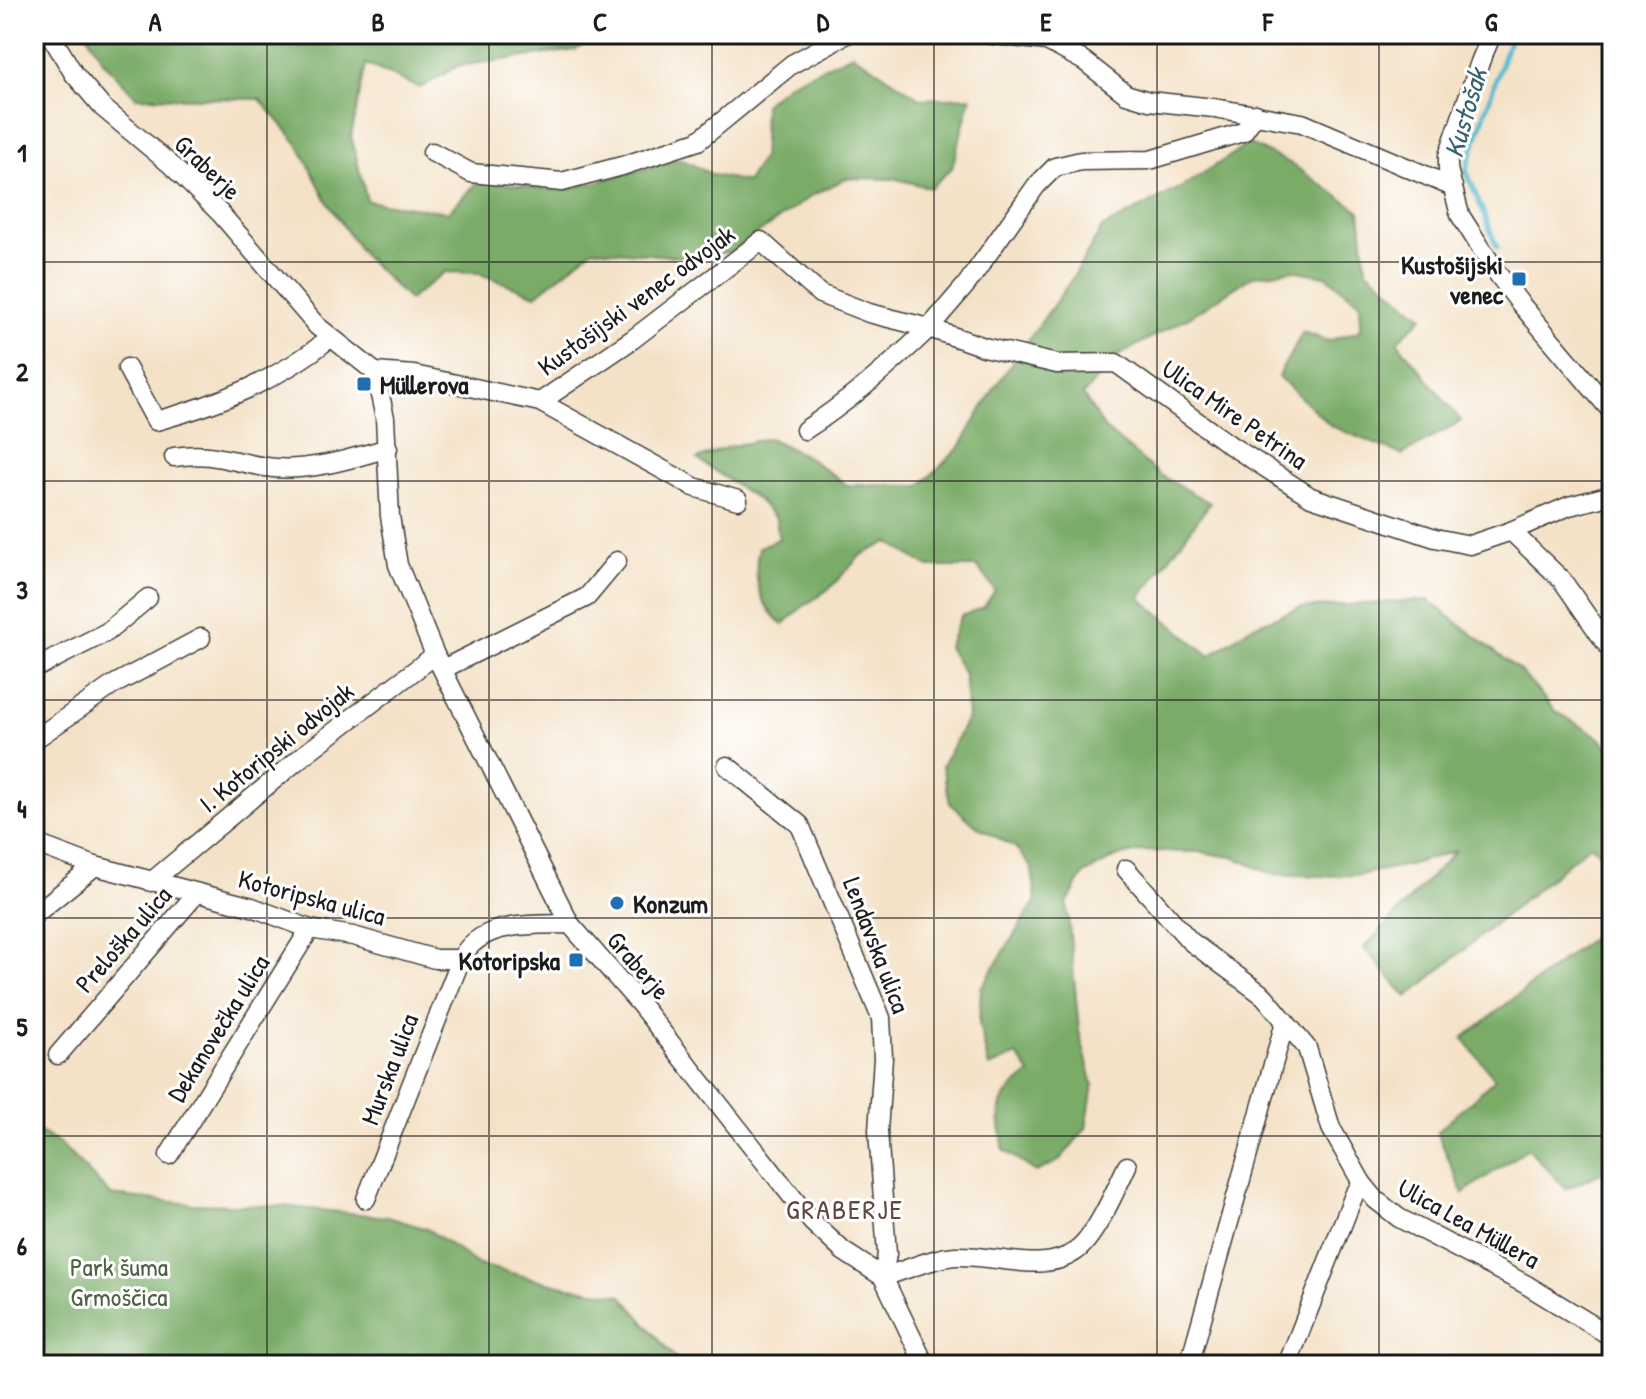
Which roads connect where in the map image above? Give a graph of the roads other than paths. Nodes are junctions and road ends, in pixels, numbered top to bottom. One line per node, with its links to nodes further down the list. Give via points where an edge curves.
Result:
1 (50, 34): 9 (street, Graberje, via 102,107 220,213)
2 (847, 34): 6 (street, via 792,64 698,141 622,166 562,182 471,173)
3 (986, 34): 5 (street, via 1047,41 1084,61 1126,94)
4 (1492, 34): 7 (street, via 1448,156)
5 (1256, 114): 7 (street, via 1324,131); 8 (street, via 1243,132 1150,160 1081,161 1055,167)
6 (432, 152)
7 (1453, 187): 13 (street, via 1460,215 1497,273)
8 (929, 328): 12 (street, Kustošijski venec odvojak, via 820,294 761,241); 14 (street, via 887,370); 19 (street, Ulica Mire Petrina, via 1057,364 1116,363 1311,497 1470,545)
9 (330, 338): 10 (street, via 289,369 241,392 156,421); 11 (street, Graberje)
10 (127, 368)
11 (375, 372): 12 (street, via 414,375); 15 (street, Graberje)
12 (540, 402): 18 (street, via 694,487)
13 (1612, 412)
14 (805, 430)
15 (388, 448): 16 (street, via 300,467 267,467 206,455); 24 (street, Graberje, via 398,565)
16 (174, 457)
17 (1612, 495): 19 (street, Ulica Mire Petrina, via 1569,506)
18 (738, 500)
19 (1511, 531): 23 (street, via 1562,580)
20 (617, 561): 24 (street, I. Kotoripski odvojak, via 587,597)
21 (148, 598): 25 (street, via 107,632)
22 (201, 638): 26 (street, via 113,685)
23 (1612, 652)
24 (439, 662): 31 (street, I. Kotoripski odvojak, via 305,754); 34 (street, Graberje)
25 (34, 669)
26 (34, 740)
27 (727, 766): 43 (street, Lendavska ulica, via 800,825 881,1018 878,1131 887,1254)
28 (34, 843): 29 (street, Kotoripska ulica)
29 (95, 866): 31 (street, Kotoripska ulica); 33 (street)
30 (1126, 869): 37 (street, Ulica Lea Müllera, via 1190,941 1264,996)
31 (151, 882): 32 (street, Kotoripska ulica)
32 (196, 894): 35 (street, Kotoripska ulica, via 252,907); 38 (street, Preloška ulica)
33 (34, 915)
34 (570, 924): 36 (street, via 486,933 466,948); 43 (street, Graberje, via 812,1222)
35 (310, 929): 36 (street, Kotoripska ulica, via 435,959); 39 (street, Dekanovečka ulica)
36 (461, 959): 42 (street, Murska ulica)
37 (1285, 1022): 41 (street, Ulica Lea Müllera, via 1307,1048 1331,1128); 46 (street)
38 (58, 1055)
39 (169, 1155)
40 (1127, 1166): 43 (street, via 1107,1210 1078,1251 1048,1263 951,1256)
41 (1362, 1183): 44 (street, Ulica Lea Müllera, via 1399,1218); 47 (street)
42 (366, 1199)
43 (883, 1277): 45 (street)
44 (1612, 1337)
45 (925, 1365)
46 (1189, 1365)
47 (1287, 1365)

